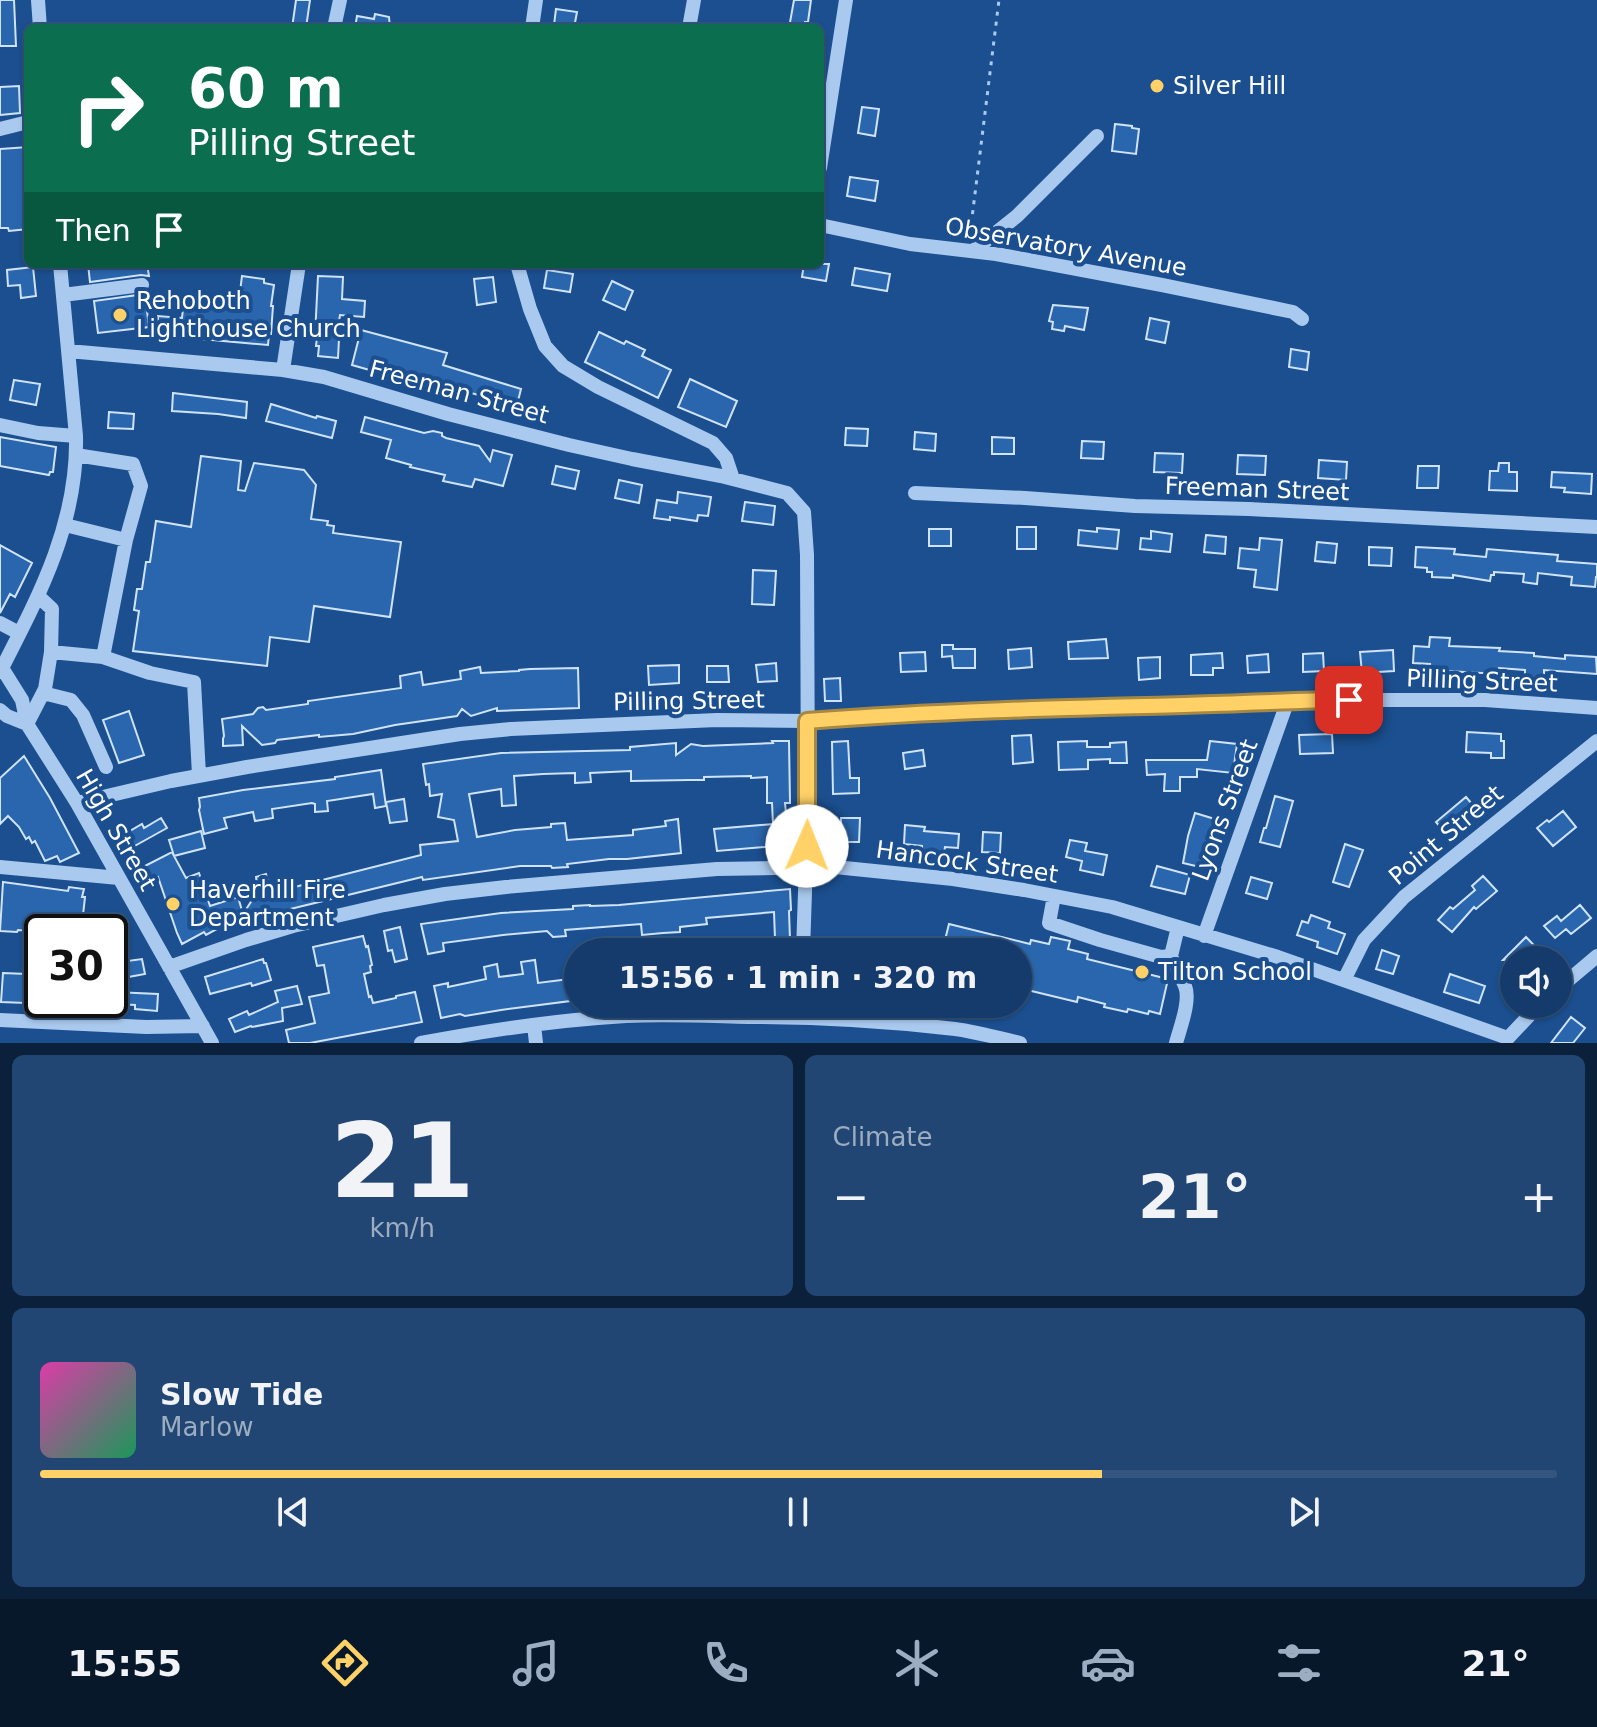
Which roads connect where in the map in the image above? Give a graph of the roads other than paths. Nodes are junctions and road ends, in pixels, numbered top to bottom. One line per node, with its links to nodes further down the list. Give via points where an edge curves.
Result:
1 (38, 0): 6 (street)
2 (340, 0): 7 (street)
3 (536, 0): 8 (street)
4 (694, 0): 9 (street)
5 (846, 0): 13 (street)
6 (40, 24)
7 (335, 24)
8 (533, 24)
9 (690, 24)
10 (24, 123): 11 (street)
11 (0, 129)
12 (1097, 136): 15 (street, via 1017,216)
13 (824, 142)
14 (824, 226): 15 (street, Observatory Avenue)
15 (970, 251): 21 (street, Observatory Avenue, via 1178,288 1293,312)
16 (60, 268): 20 (street)
17 (298, 268): 23 (street)
18 (518, 268): 27 (street, via 545,346 563,366 713,443 726,458)
19 (142, 285): 20 (street)
20 (63, 295): 22 (street)
21 (1302, 319)
22 (68, 351): 23 (street, Freeman Street); 25 (street)
23 (283, 370): 27 (street, Freeman Street, via 569,445)
24 (0, 425): 25 (street)
25 (76, 436): 26 (street)
26 (76, 455): 29 (street); 31 (street, via 133,464 141,486)
27 (733, 479): 42 (street, Freeman Street, via 787,493 804,512)
28 (915, 493): 30 (street, Freeman Street)
29 (65, 525): 31 (street); 32 (street)
30 (1597, 527)
31 (126, 540): 36 (street)
32 (38, 596): 34 (street); 35 (street, via 52,609)
33 (0, 623): 34 (street)
34 (19, 633): 37 (street)
35 (51, 652): 36 (street); 38 (street)
36 (103, 657): 46 (street, via 194,682)
37 (1, 670): 43 (street, High Street, via 22,700)
38 (43, 693): 43 (street); 45 (street, via 71,700)
39 (1288, 700): 40 (street, Pilling Street, via 1485,700); 42 (street, Pilling Street); 53 (street, Lyons Street)
40 (1597, 708)
41 (0, 710): 43 (street)
42 (807, 721): 46 (street, Pilling Street, via 511,729); 49 (street)
43 (27, 724): 47 (street, High Street)
44 (1597, 741): 58 (street, Point Street, via 1404,897 1364,940)
45 (106, 767)
46 (199, 775): 47 (street, Pilling Street)
47 (77, 803): 50 (street, High Street)
48 (0, 867): 50 (street)
49 (807, 868): 51 (street, Hancock Street, via 953,879); 54 (street); 57 (street, Hancock Street, via 717,869 445,894 293,926)
50 (119, 878): 57 (street, High Street)
51 (1054, 896): 52 (street, Hancock Street); 55 (street, via 1049,923)
52 (1178, 927): 53 (street, Hancock Street); 55 (street)
53 (1204, 936): 58 (street, Hancock Street)
54 (804, 938)
55 (1171, 956): 74 (street, via 1187,988)
56 (1593, 966): 59 (street)
57 (169, 967): 65 (street, High Street)
58 (1344, 980): 68 (street, Hancock Street)
59 (1572, 980)
60 (605, 1018): 64 (street)
61 (855, 1018): 66 (street)
62 (1528, 1018): 68 (street)
63 (0, 1020): 65 (street)
64 (534, 1025): 71 (street); 72 (street)
65 (203, 1026): 70 (street, High Street)
66 (922, 1027): 67 (street); 69 (street)
67 (965, 1037): 73 (street)
68 (1508, 1041)
69 (921, 1042)
70 (212, 1043)
71 (421, 1043)
72 (536, 1043)
73 (1016, 1043)
74 (1176, 1043)

